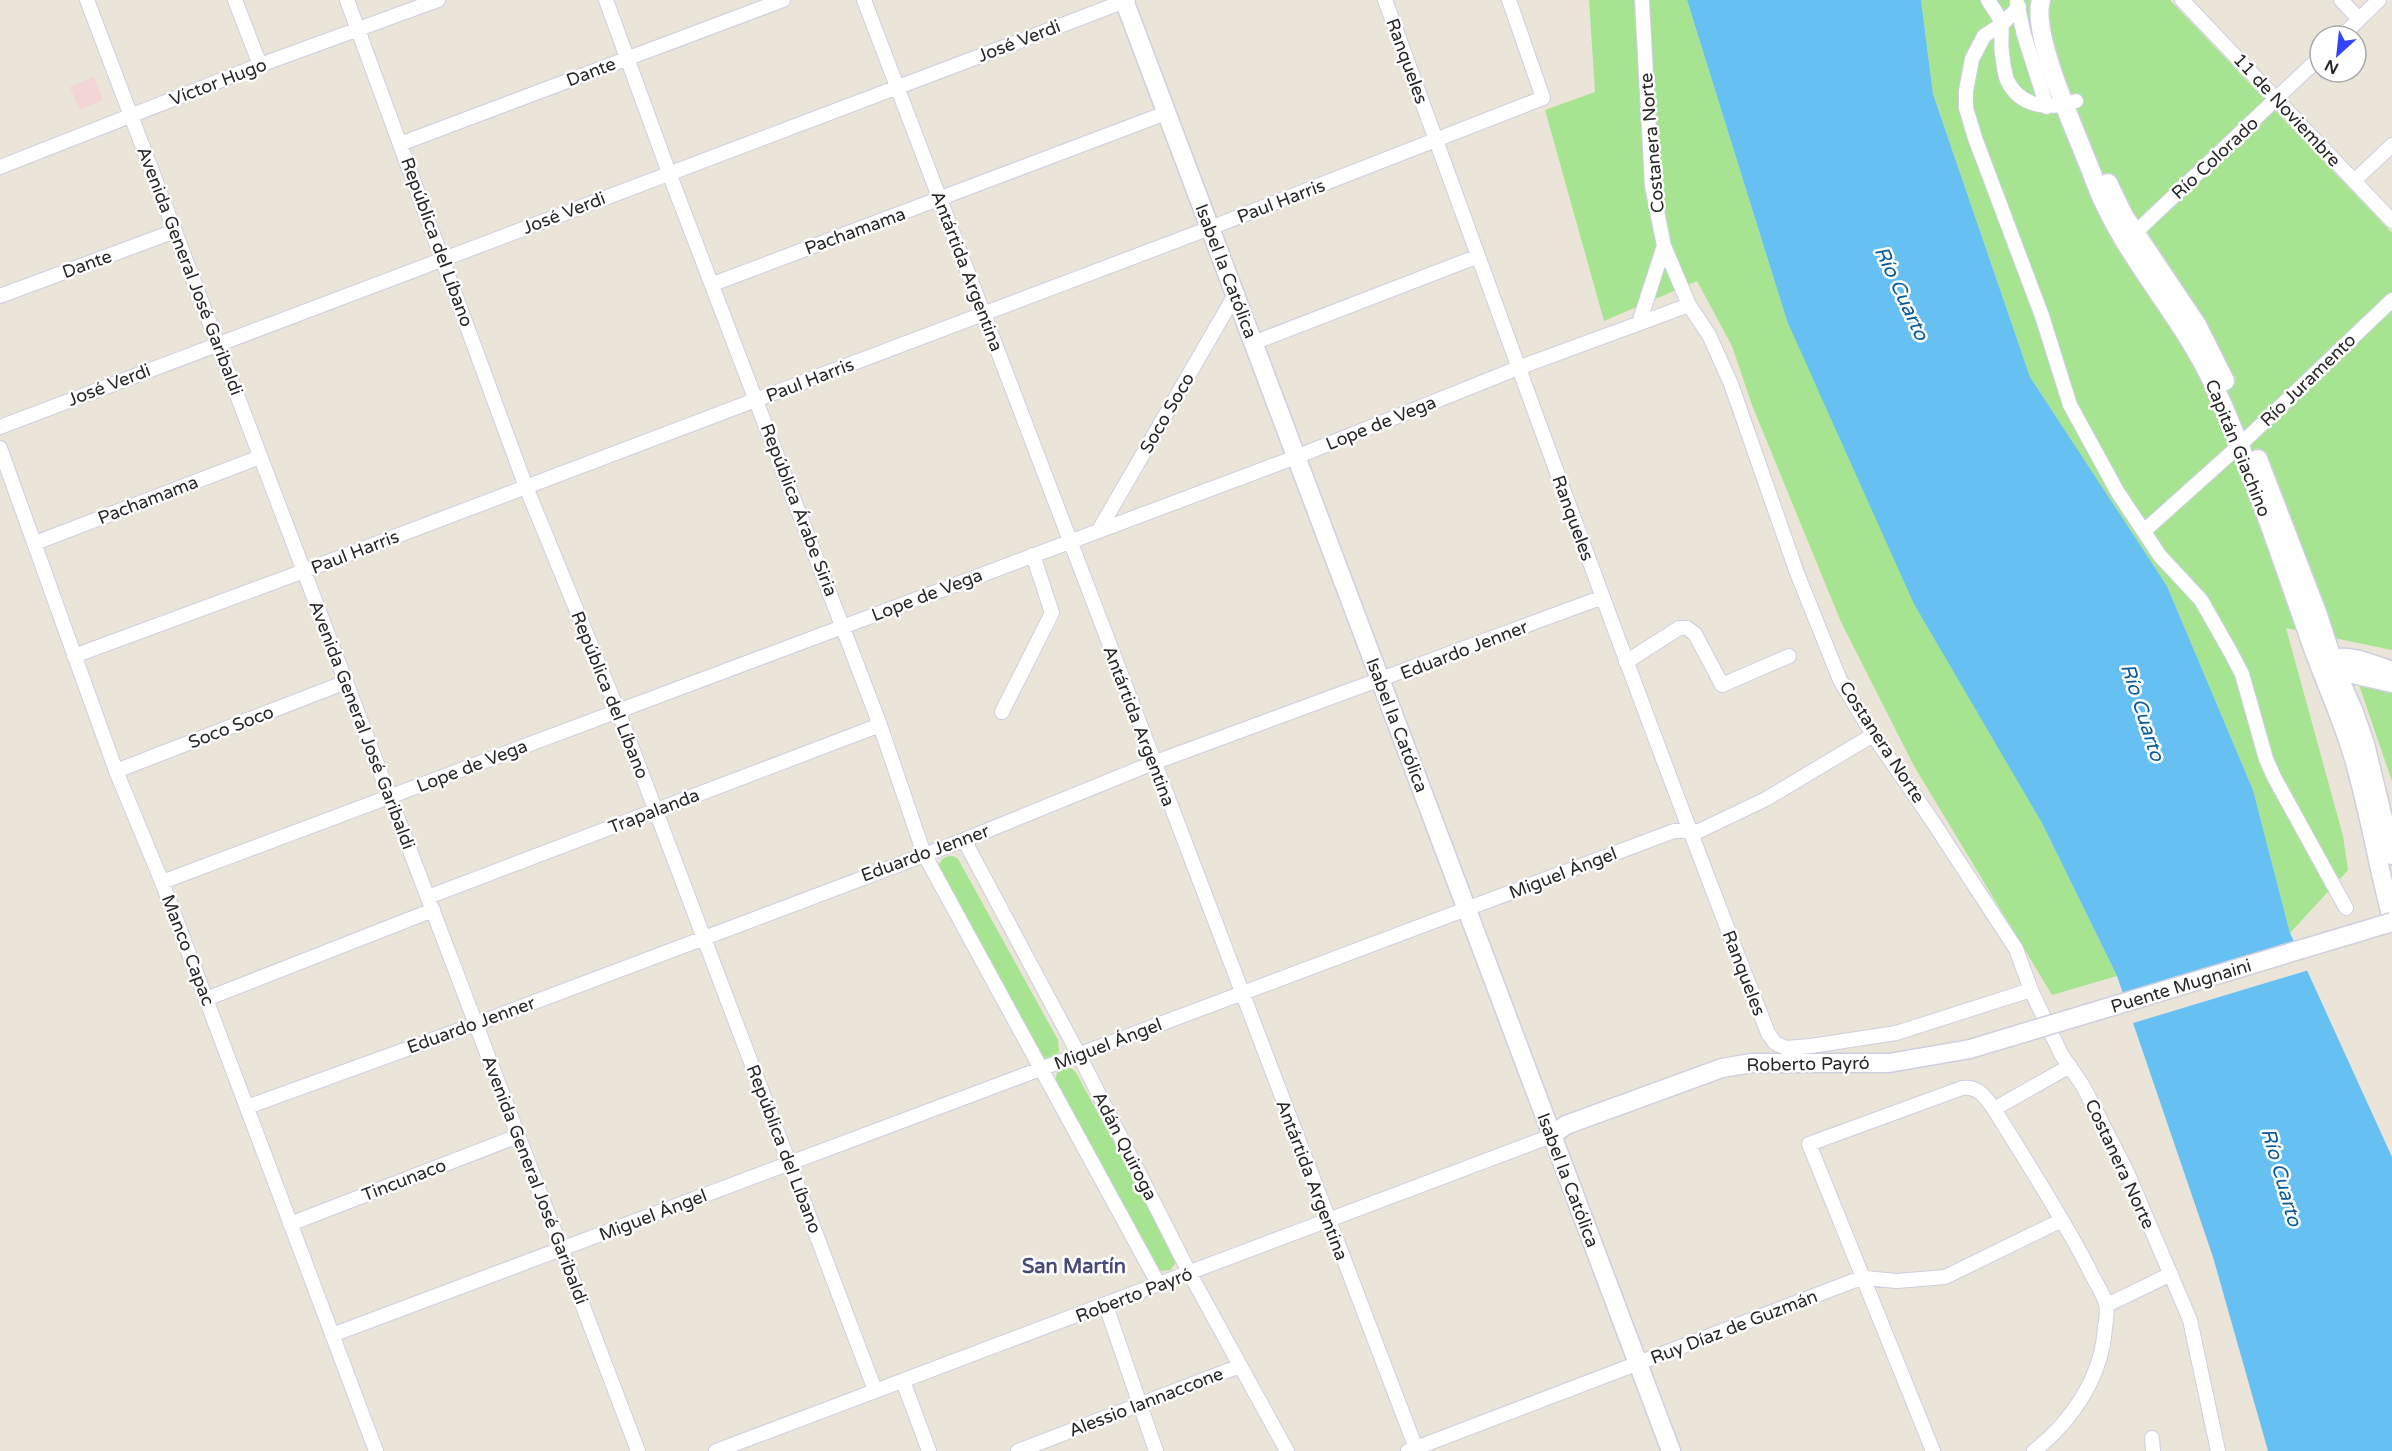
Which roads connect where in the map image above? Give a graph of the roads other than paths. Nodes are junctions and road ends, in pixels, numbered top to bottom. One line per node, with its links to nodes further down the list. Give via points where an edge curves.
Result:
1 (87, 0): 30 (street, Avenida General José Garibaldi)
2 (235, 0): 23 (street)
3 (346, 0): 21 (street, República del Líbano)
4 (438, 0): 21 (street, Víctor Hugo)
5 (606, 0): 22 (street, República Árabe Siria)
6 (783, 0): 22 (street, Dante)
7 (864, 0): 25 (street, Antártida Argentina)
8 (1125, 0): 25 (street, José Verdi); 29 (main road, Isabel la Católica)
9 (1385, 0): 31 (street, Ranqueles)
10 (1509, 0): 31 (street, Paul Harris, via 1543,98)
11 (1642, 0): 42 (street, Costanera Norte, via 1652,186)
12 (1988, 0): 19 (street)
13 (2182, 0): 26 (street, 11 de Noviembre)
14 (2341, 0): 18 (street)
15 (2379, 0): 18 (street)
16 (2017, 3): 19 (street); 28 (street)
17 (2048, 3): 27 (main road, Capitán Giachino)
18 (2359, 19): 20 (street)
19 (2001, 24): 28 (street, via 2001,49 2008,80 2029,102); 63 (street, via 1984,36 1972,59 1966,91 1969,118 2042,316 2070,405 2117,491)
20 (2354, 24)
21 (358, 30): 23 (street, Víctor Hugo); 32 (street, República del Líbano)
22 (629, 58): 32 (street, Dante); 35 (street, República Árabe Siria)
23 (260, 65): 30 (street, Víctor Hugo)
24 (2308, 68): 26 (street, Río Colorado)
25 (897, 87): 35 (street, José Verdi); 37 (street, Antártida Argentina)
26 (2277, 98): 36 (street, 11 de Noviembre); 41 (street, Río Colorado)
27 (2071, 103): 28 (street); 41 (main road, Capitán Giachino); 57 (main road, Capitán Giachino, via 2098,191 2112,220 2178,319)
28 (2047, 107)
29 (1166, 113): 37 (street, Pachamama); 39 (main road, Isabel la Católica)
30 (131, 116): 34 (street, Víctor Hugo); 40 (street, Avenida General José Garibaldi)
31 (1436, 141): 39 (street, Paul Harris); 43 (street, Ranqueles)
32 (400, 144): 44 (street, República del Líbano)
33 (2392, 145): 36 (street)
34 (0, 167)
35 (669, 173): 44 (street, José Verdi); 45 (street, República Árabe Siria)
36 (2354, 181): 38 (street, 11 de Noviembre)
37 (940, 200): 45 (street, Pachamama); 50 (street, Antártida Argentina)
38 (2392, 221)
39 (1209, 228): 46 (main road, Isabel la Católica); 50 (street, Paul Harris)
40 (175, 231): 47 (street, Dante); 53 (street, Avenida General José Garibaldi)
41 (2135, 233): 57 (main road, Capitán Giachino, via 2197,325)
42 (1664, 246): 49 (street, Costanera Norte); 51 (street)
43 (1476, 257): 52 (street); 54 (street, Ranqueles)
44 (444, 258): 53 (street, José Verdi); 61 (street, República del Líbano)
45 (713, 284): 55 (street, República Árabe Siria)
46 (1235, 295): 52 (main road, Isabel la Católica); 62 (street, Soco Soco)
47 (0, 296)
48 (2392, 300): 57 (street, Río Juramento)
49 (1689, 305): 51 (street, Lope de Vega); 81 (street, Costanera Norte, via 1709,334 1731,384 1797,573 1840,680)
50 (983, 314): 55 (street, Paul Harris); 64 (street, Antártida Argentina)
51 (1639, 323): 54 (street, Lope de Vega)
52 (1253, 343): 60 (main road, Isabel la Católica)
53 (217, 344): 56 (street, José Verdi); 59 (street, Avenida General José Garibaldi)
54 (1518, 368): 60 (street, Lope de Vega); 68 (street, Ranqueles)
55 (757, 400): 61 (street, Paul Harris); 69 (street, República Árabe Siria)
56 (1, 424)
57 (2244, 440): 63 (street, Río Juramento); 73 (main road, Capitán Giachino, via 2318,615)
58 (0, 448): 65 (street, Manco Capac)
59 (260, 457): 65 (street, Pachamama); 67 (street, Avenida General José Garibaldi)
60 (1296, 457): 62 (street, Lope de Vega); 75 (main road, Isabel la Católica)
61 (526, 487): 67 (street, Paul Harris); 78 (street, República del Líbano)
62 (1099, 531): 64 (street, Lope de Vega)
63 (2144, 531): 92 (street, via 2160,556 2200,600 2230,651 2242,674 2270,768)
64 (1069, 542): 66 (street, Lope de Vega); 82 (street, Antártida Argentina)
65 (35, 543): 70 (street, Manco Capac)
66 (1033, 555): 69 (street, Lope de Vega); 79 (street, via 1052,613)
67 (304, 571): 70 (street, Paul Harris); 76 (street, Avenida General José Garibaldi)
68 (1603, 597): 72 (street, Ranqueles); 75 (street, Eduardo Jenner)
69 (843, 627): 78 (street, Lope de Vega); 80 (street, República Árabe Siria)
70 (75, 656): 83 (street, Manco Capac)
71 (1789, 656): 72 (street, via 1722,685 1695,634 1679,628)
72 (1626, 662): 86 (street, Ranqueles)
73 (2328, 664): 74 (main road, via 2352,658); 77 (main road); 89 (main road, Capitán Giachino, via 2354,712 2365,744); 94 (main road, Capitán Giachino)
74 (2392, 671)
75 (1380, 681): 82 (street, Eduardo Jenner); 93 (main road, Isabel la Católica)
76 (346, 682): 83 (street, Soco Soco); 84 (street, Avenida General José Garibaldi)
77 (2392, 683)
78 (618, 711): 84 (street, Lope de Vega); 85 (street, República del Líbano)
79 (1002, 712)
80 (880, 725): 85 (street, Trapalanda); 88 (street, República Árabe Siria)
81 (1873, 735): 86 (street, Miguel Ángel, via 1766,800 1699,831); 97 (street, Costanera Norte, via 2016,949)
82 (1154, 763): 87 (street, Eduardo Jenner); 98 (street, Antártida Argentina)
83 (116, 771): 90 (street, Manco Capac)
84 (390, 797): 90 (street, Lope de Vega); 91 (street, Avenida General José Garibaldi)
85 (656, 810): 91 (street, Trapalanda); 96 (street, República del Líbano)
86 (1689, 831): 93 (street, Miguel Ángel, via 1674,831); 97 (street, Ranqueles, via 1768,1034 1775,1043 1786,1048 1896,1033)
87 (964, 840): 88 (street, Eduardo Jenner); 101 (street, Adán Quiroga)
88 (924, 854): 96 (street, Eduardo Jenner); 104 (street, Adán Quiroga)
89 (2392, 855)
90 (162, 882): 99 (street, Manco Capac)
91 (430, 904): 99 (street, Trapalanda); 100 (street, Avenida General José Garibaldi)
92 (2346, 908)
93 (1466, 909): 98 (street, Miguel Ángel); 108 (main road, Isabel la Católica)
94 (2392, 920): 102 (main road, Puente Mugnaini, bridge)
95 (2392, 935): 102 (main road, Puente Mugnaini)
96 (703, 937): 100 (street, Eduardo Jenner); 109 (street, República del Líbano)
97 (2031, 990): 103 (street, Costanera Norte)
98 (1241, 994): 101 (street, Miguel Ángel); 110 (street, Antártida Argentina)
99 (206, 999): 105 (street, Manco Capac)
100 (476, 1024): 105 (street, Eduardo Jenner); 107 (street, Avenida General José Garibaldi)
101 (1079, 1055): 104 (street, Miguel Ángel); 114 (street, Adán Quiroga)
102 (1972, 1055): 108 (main road, Roberto Payró, via 1920,1070 1863,1076 1754,1074 1692,1090 1570,1134)
103 (2070, 1066): 106 (street); 115 (street, Costanera Norte, via 2127,1172)
104 (1041, 1069): 109 (street, Miguel Ángel); 117 (street, Adán Quiroga)
105 (247, 1107): 112 (street, Manco Capac)
106 (1994, 1109): 111 (street); 116 (street, via 1980,1091 1962,1088 1809,1144)
107 (518, 1136): 112 (street, Tincunaco); 113 (street, Avenida General José Garibaldi)
108 (1551, 1136): 110 (street, Roberto Payró); 121 (main road, Isabel la Católica)
109 (789, 1164): 113 (street, Miguel Ángel); 124 (street, República del Líbano)
110 (1327, 1220): 114 (street, Roberto Payró); 126 (street, Antártida Argentina)
111 (2062, 1220): 116 (street, Ruy Díaz de Guzmán, via 1945,1276 1897,1281); 118 (street)
112 (290, 1224): 120 (street, Manco Capac)
113 (562, 1249): 120 (street, Miguel Ángel); 128 (street, Avenida General José Garibaldi)
114 (1190, 1274): 117 (street, Roberto Payró); 122 (street, Adán Quiroga)
115 (2171, 1275): 118 (street); 137 (street, Costanera Norte, via 2190,1320)
116 (1865, 1278): 121 (street, Ruy Díaz de Guzmán); 135 (street)
117 (1159, 1285): 119 (street, Roberto Payró)
118 (2107, 1305): 136 (street, via 2105,1335 2083,1398)
119 (1106, 1306): 123 (street, Roberto Payró); 125 (street)
120 (332, 1335): 127 (street, Manco Capac)
121 (1638, 1364): 126 (street, Ruy Díaz de Guzmán); 134 (main road, Isabel la Católica)
122 (1240, 1366): 125 (street, Alessio Iannaccone); 133 (street, Adán Quiroga)
123 (903, 1381): 124 (street, Roberto Payró); 130 (street)
124 (875, 1390): 129 (street, Roberto Payró)
125 (1139, 1405): 131 (street, Alessio Iannaccone); 132 (street)
126 (1413, 1450)
127 (376, 1451)
128 (638, 1451)
129 (716, 1451)
130 (929, 1451)
131 (1018, 1451)
132 (1156, 1451)
133 (1287, 1451)
134 (1671, 1451)
135 (1933, 1451)
136 (2034, 1451)
137 (2218, 1451)

